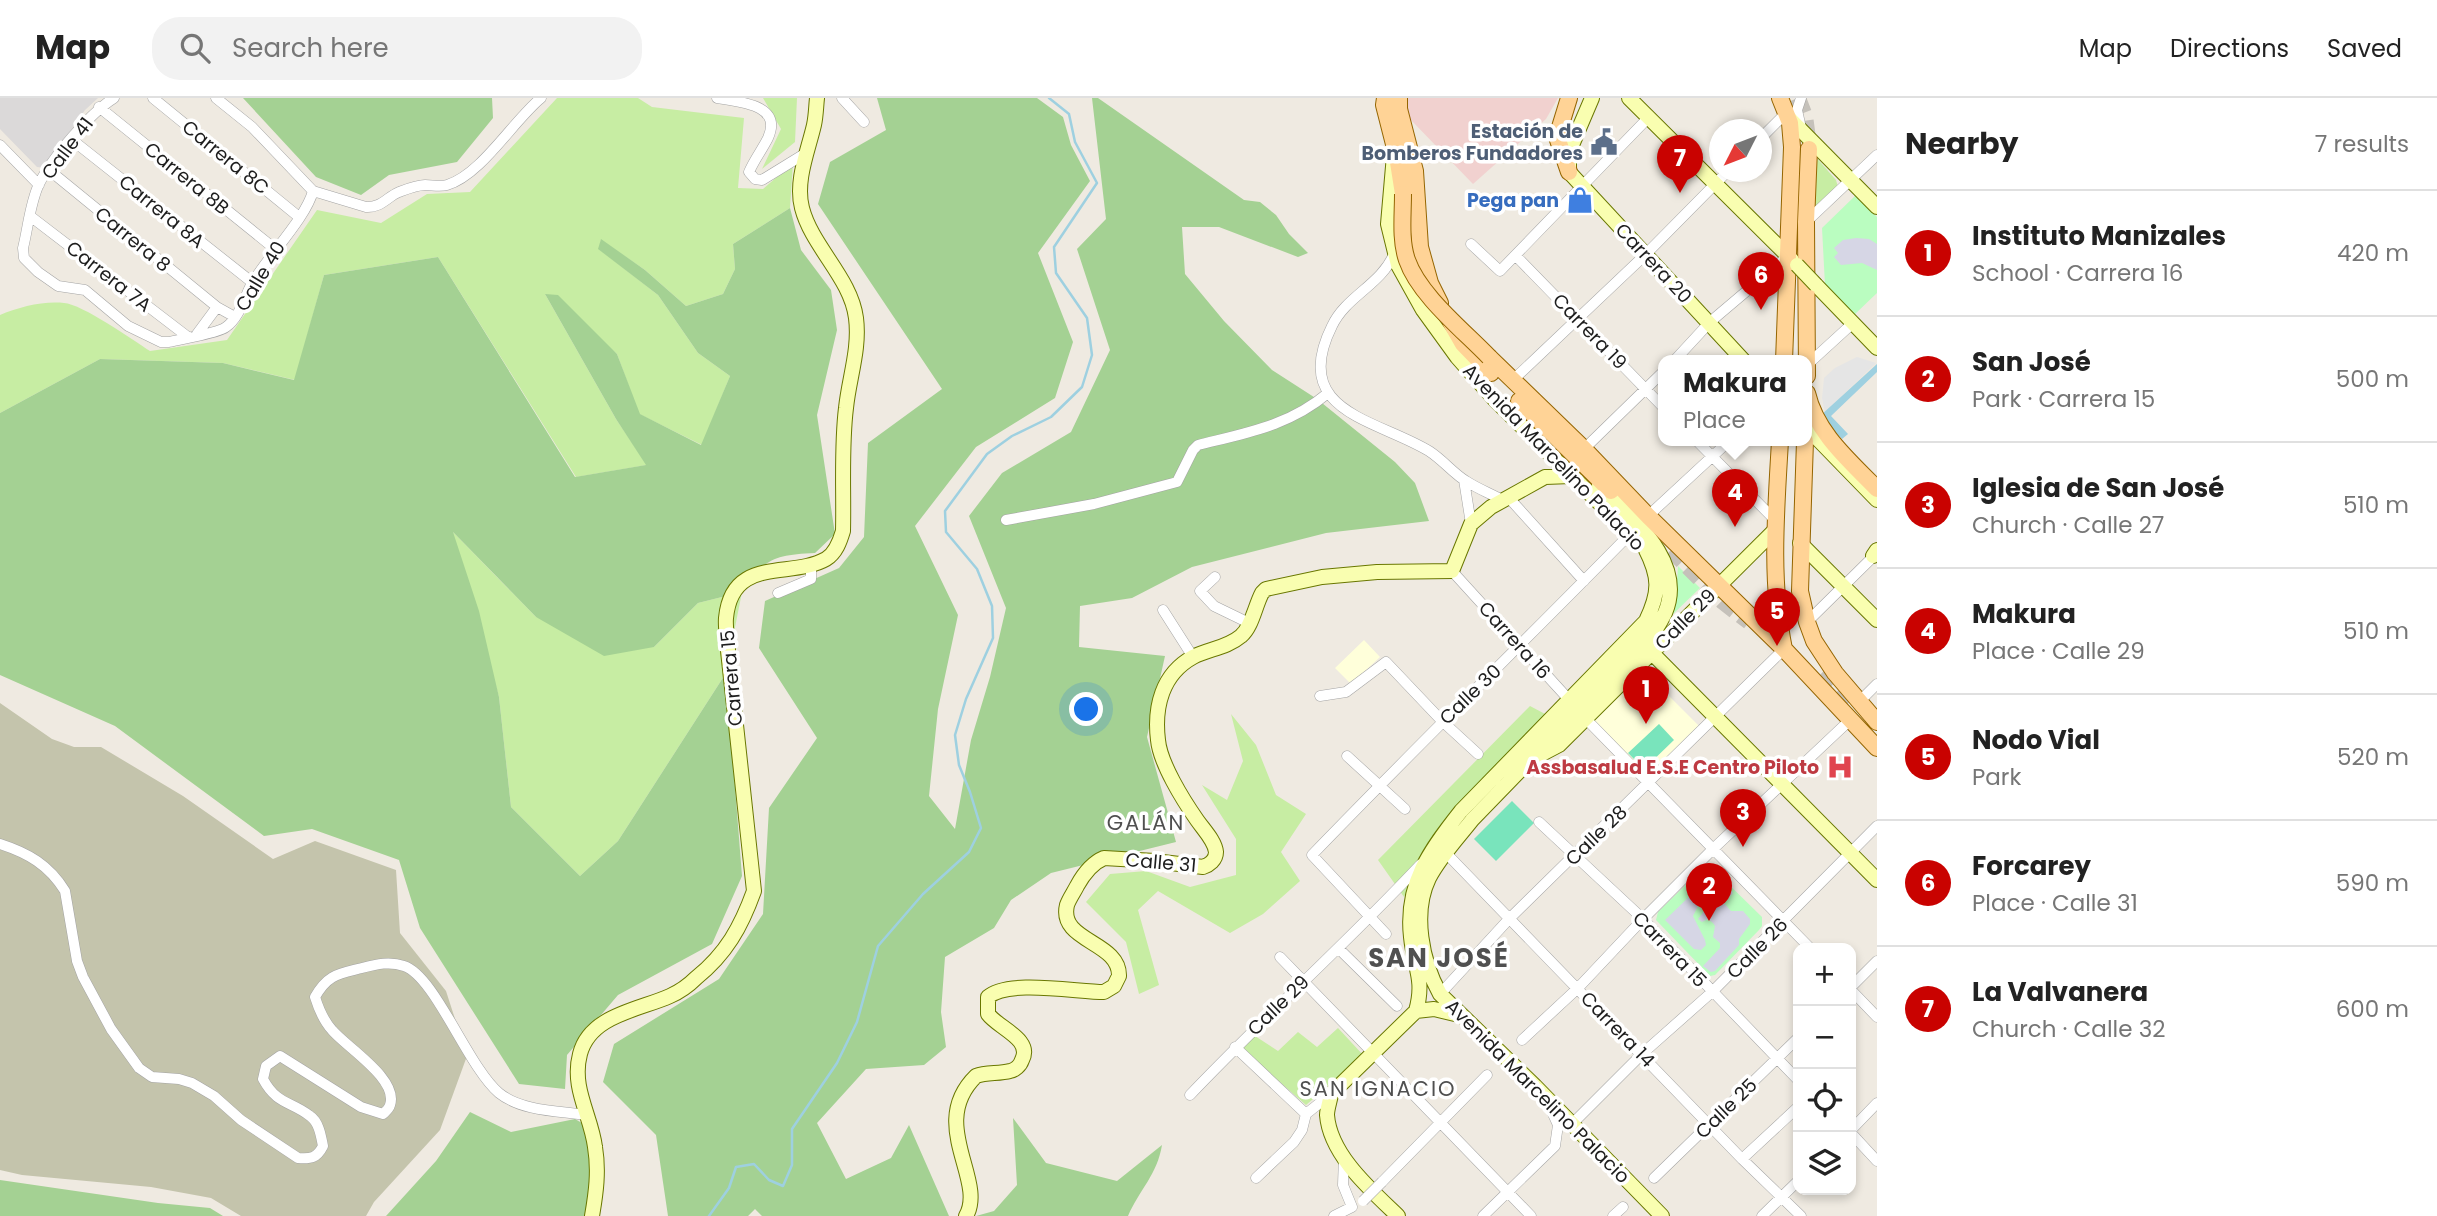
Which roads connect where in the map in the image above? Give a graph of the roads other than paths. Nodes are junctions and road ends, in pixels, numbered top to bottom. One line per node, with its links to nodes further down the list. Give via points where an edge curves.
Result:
1 (114, 98): 14 (street, Calle 41)
2 (153, 98): 35 (street, Carrera 8C)
3 (216, 98): 32 (street, via 252,127)
4 (541, 98): 32 (street, via 492,151 446,185 397,192 375,208)
5 (717, 98): 24 (street, via 752,104 770,118 768,137 749,172 755,179 762,180)
6 (817, 98): 24 (main road, Carrera 15)
7 (842, 98): 17 (street)
8 (1385, 98): 23 (main road, Avenida Marcelino Palacio)
9 (1399, 98): 64 (main road, Avenida Marcelino Palacio, via 1415,172 1420,247 1430,283 1463,344)
10 (1569, 98): 27 (main road, via 1557,137)
11 (1592, 98): 27 (main road, via 1569,152)
12 (1629, 98): 16 (main road)
13 (1801, 98): 19 (street, via 1797,110)
14 (99, 107): 20 (street, Calle 41); 38 (street, Carrera 8B)
15 (1785, 109): 18 (street); 19 (main road); 42 (main road, via 1792,147)
16 (1648, 118): 29 (main road); 31 (street)
17 (864, 122)
18 (1772, 125)
19 (1801, 130): 28 (main road)
20 (71, 139): 26 (street, Calle 41); 43 (street, Carrera 8A)
21 (0, 145): 30 (street)
22 (1809, 149): 36 (main road)
23 (1395, 150): 39 (main road, Avenida Marcelino Palacio, via 1388,225); 59 (main road, Avenida Marcelino Palacio, bridge, via 1403,194 1406,259 1427,294)
24 (806, 153): 86 (main road, Carrera 15, via 801,206 846,291 857,337 845,409 843,531 829,558)
25 (1877, 155): 28 (street)
26 (49, 170): 30 (street, Calle 41); 44 (street, Carrera 8)
27 (1569, 172): 31 (main road, Carrera 20)
28 (1851, 180): 33 (main road); 36 (street)
29 (1714, 184): 40 (street); 42 (main road)
30 (39, 185): 34 (street, Calle 41)
31 (1582, 186): 40 (main road, Carrera 20); 41 (street)
32 (313, 191): 35 (street, Calle 40)
33 (1877, 207)
34 (30, 216): 49 (street, Calle 41, via 24,258 58,286 85,290 128,326); 50 (street, Carrera 7A)
35 (299, 217): 38 (street, Calle 40)
36 (1806, 222): 56 (main road)
37 (1471, 244): 41 (street, via 1500,271)
38 (275, 249): 43 (street, Calle 40)
39 (1394, 254): 61 (street, via 1388,268 1340,311 1331,327 1321,364); 71 (main road, Avenida Marcelino Palacio, via 1423,310 1457,357)
40 (1646, 254): 46 (street); 47 (main road, Carrera 20)
41 (1516, 256): 46 (street, Carrera 19)
42 (1792, 260): 47 (street); 48 (main road, bridge); 55 (main road)
43 (253, 283): 45 (street, Calle 40)
44 (217, 307): 45 (street, Carrera 8); 50 (street)
45 (235, 317): 50 (street, Calle 40, via 226,328)
46 (1578, 320): 59 (street); 60 (street, Carrera 19)
47 (1710, 322): 52 (street); 53 (main road, Carrera 20); 54 (street, Carrera 20)
48 (1853, 323): 51 (main road); 57 (street)
49 (148, 336): 50 (street, Calle 40, via 161,342)
50 (193, 336)
51 (1877, 348)
52 (1680, 355)
53 (1739, 355)
54 (1740, 355)
55 (1784, 355)
56 (1807, 355)
57 (1812, 360)
58 (1658, 378): 60 (street)
59 (1512, 381): 70 (main road, Avenida Marcelino Palacio)
60 (1647, 390): 62 (street, Carrera 19); 70 (street)
61 (1328, 393): 75 (street, via 1335,403 1365,422 1427,450); 79 (street, via 1289,420 1198,445 1177,482)
62 (1658, 402)
63 (1812, 410): 76 (main road)
64 (1544, 427): 71 (main road); 84 (main road, Avenida Marcelino Palacio); 103 (main road, Avenida Marcelino Palacio, via 1656,545 1668,574 1667,606 1654,632)
65 (1812, 433): 76 (main road)
66 (1702, 446): 72 (street)
67 (1723, 446): 72 (street)
68 (1780, 446): 81 (main road)
69 (1805, 446): 83 (main road)
70 (1584, 449): 78 (main road, Avenida Marcelino Palacio)
71 (1550, 455): 73 (main road, Avenida Marcelino Palacio); 74 (main road)
72 (1712, 456): 78 (street); 81 (street)
73 (1571, 476): 74 (main road); 82 (main road, Avenida Marcelino Palacio)
74 (1545, 477): 77 (main road)
75 (1464, 480): 77 (street); 80 (street)
76 (1874, 495)
77 (1507, 499): 80 (main road); 89 (street)
78 (1648, 516): 90 (main road, Avenida Marcelino Palacio)
79 (1006, 520)
80 (1471, 524): 87 (main road)
81 (1775, 526): 90 (main road, Calle 29); 98 (main road, via 1777,603)
82 (1630, 534): 89 (street, Calle 30); 103 (main road, Avenida Marcelino Palacio, via 1654,565 1655,602 1646,621)
83 (1800, 543): 91 (main road); 95 (main road, via 1800,591)
84 (1671, 550)
85 (1876, 553): 91 (street)
86 (811, 564): 92 (street, via 811,579); 158 (main road, Carrera 15, via 747,579 739,585 726,618 754,891 743,923 718,958 695,979 671,996 625,1010 593,1031 580,1051 576,1077)
87 (1452, 571): 96 (main road, Calle 31, via 1322,577 1266,589); 97 (street, Carrera 16)
88 (1215, 577): 96 (street, via 1200,591 1214,606)
89 (1584, 581): 97 (street, Calle 30)
90 (1718, 586): 98 (main road, Avenida Marcelino Palacio); 99 (main road, Calle 29)
91 (1843, 586): 94 (main road); 95 (street)
92 (778, 593)
93 (1163, 610): 100 (street)
94 (1877, 620)
95 (1807, 622): 104 (main road)
96 (1249, 623): 100 (main road, Calle 31, via 1228,645)
97 (1520, 645): 103 (street, Carrera 16); 106 (street, Calle 30)
98 (1784, 649): 104 (main road, Avenida Marcelino Palacio); 105 (street, Calle 28)
99 (1652, 653): 103 (main road, Calle 29); 105 (main road)
100 (1193, 657): 175 (main road, Calle 31, via 1163,685 1158,739 1162,761 1211,840 1215,857 1203,867 1155,861 1096,862 1067,904 1068,920 1077,933 1117,963 1119,976 1110,989 1000,989 988,997 988,1014 1018,1039 1024,1055 1014,1070 976,1076 957,1103 960,1155 971,1205)
101 (1877, 684): 104 (street)
102 (1320, 696): 106 (street, via 1346,692 1387,662)
103 (1578, 709): 112 (street, Carrera 16); 119 (main road, Avenida Marcelino Palacio); 119 (main road, Avenida Marcelino Palacio, via 1461,811)
104 (1853, 709): 107 (main road); 108 (main road); 109 (main road); 113 (street)
105 (1716, 716): 112 (street, Calle 28); 113 (main road)
106 (1442, 721): 110 (street); 114 (street, Calle 30)
107 (1877, 722)
108 (1877, 730)
109 (1877, 748)
110 (1478, 754)
111 (1347, 756): 114 (street)
112 (1649, 783): 120 (street, Carrera 16); 122 (street, Calle 28)
113 (1781, 784): 120 (street); 121 (main road)
114 (1379, 785): 115 (street); 125 (street, Calle 30, via 1312,855)
115 (1405, 809)
116 (1539, 822): 122 (street, Carrera 15)
117 (1877, 826): 121 (street, Calle 26)
118 (0, 844): 158 (street, via 35,858 65,891 83,977 139,1068 152,1077 179,1079 214,1096 298,1158 318,1155 324,1146 320,1130 312,1116 284,1103 268,1089 263,1079 266,1066 280,1056 361,1107 383,1114 390,1105 390,1091 362,1056 334,1033 320,1015 315,997 331,976 381,962 406,966 422,978 479,1070 500,1094 522,1105)
119 (1441, 847): 123 (main road, Avenida Marcelino Palacio); 126 (street, Carrera 14); 138 (main road, Avenida Marcelino Palacio, via 1422,897 1421,934 1430,977)
120 (1713, 849): 127 (street); 128 (street, Carrera 16)
121 (1851, 854): 124 (main road); 128 (street, Calle 26)
122 (1576, 855): 126 (street, Calle 28); 127 (street, Carrera 15)
123 (1426, 858): 125 (street, Calle 29); 141 (main road, Avenida Marcelino Palacio, via 1415,882 1411,911 1410,936 1421,993)
124 (1877, 880)
125 (1370, 918): 129 (street); 131 (street, Calle 29)
126 (1509, 919): 136 (street, Carrera 14); 138 (street, Calle 28)
127 (1643, 919): 136 (street); 137 (street, Carrera 15)
128 (1784, 922): 130 (street, Carrera 16); 137 (street, Calle 26)
129 (1386, 934)
130 (1805, 943)
131 (1338, 948): 134 (street, Calle 29); 140 (street)
132 (1280, 957): 134 (street)
133 (1877, 961): 135 (street)
134 (1302, 982): 146 (street, Calle 29); 147 (street)
135 (1856, 984)
136 (1578, 988): 144 (street); 148 (street, Carrera 14)
137 (1712, 992): 148 (street, Calle 26); 149 (street, Carrera 15)
138 (1440, 994): 143 (main road, Avenida Marcelino Palacio)
139 (1856, 994): 142 (street)
140 (1396, 1006)
141 (1416, 1011): 143 (main road, via 1453,1012); 147 (main road, Avenida Marcelino Palacio)
142 (1877, 1017)
143 (1469, 1021): 154 (main road, Avenida Marcelino Palacio)
144 (1522, 1040)
145 (1793, 1043): 149 (street, Calle 25)
146 (1236, 1047): 152 (street, Calle 29); 157 (street)
147 (1373, 1052): 153 (main road, Avenida Marcelino Palacio); 159 (street)
148 (1642, 1054): 160 (street, Calle 26); 161 (street, Carrera 14)
149 (1776, 1059): 151 (street, Carrera 15); 161 (street, Calle 25)
150 (1487, 1075): 159 (street)
151 (1793, 1075)
152 (1190, 1094)
153 (1331, 1094): 157 (street); 164 (main road, via 1327,1113 1331,1134)
154 (1544, 1095): 160 (main road, Avenida Marcelino Palacio); 170 (street, via 1558,1125 1555,1146)
155 (1877, 1103): 162 (street)
156 (1793, 1112): 165 (street)
157 (1306, 1114): 167 (street, via 1294,1142)
158 (586, 1115): 174 (main road, Carrera 15, via 595,1146 597,1183)
159 (1441, 1121): 170 (street); 172 (street, bridge)
160 (1572, 1124): 181 (main road, Avenida Marcelino Palacio)
161 (1709, 1125): 165 (street, Carrera 14); 168 (street, Calle 25)
162 (1856, 1126)
163 (1852, 1132): 166 (street)
164 (1344, 1156): 176 (street, via 1343,1185 1352,1207); 177 (main road)
165 (1742, 1159): 171 (street, Carrera 14)
166 (1877, 1161)
167 (1256, 1178)
168 (1654, 1178)
169 (1793, 1186): 171 (street)
170 (1507, 1191): 178 (street); 179 (street)
171 (1782, 1196): 182 (street); 183 (street, Carrera 14)
172 (1363, 1201)
173 (1623, 1207): 180 (street)
174 (592, 1216)
175 (966, 1216)
176 (1334, 1216)
177 (1398, 1216)
178 (1483, 1216)
179 (1531, 1216)
180 (1613, 1216)
181 (1662, 1216)
182 (1762, 1216)
183 (1801, 1216)

